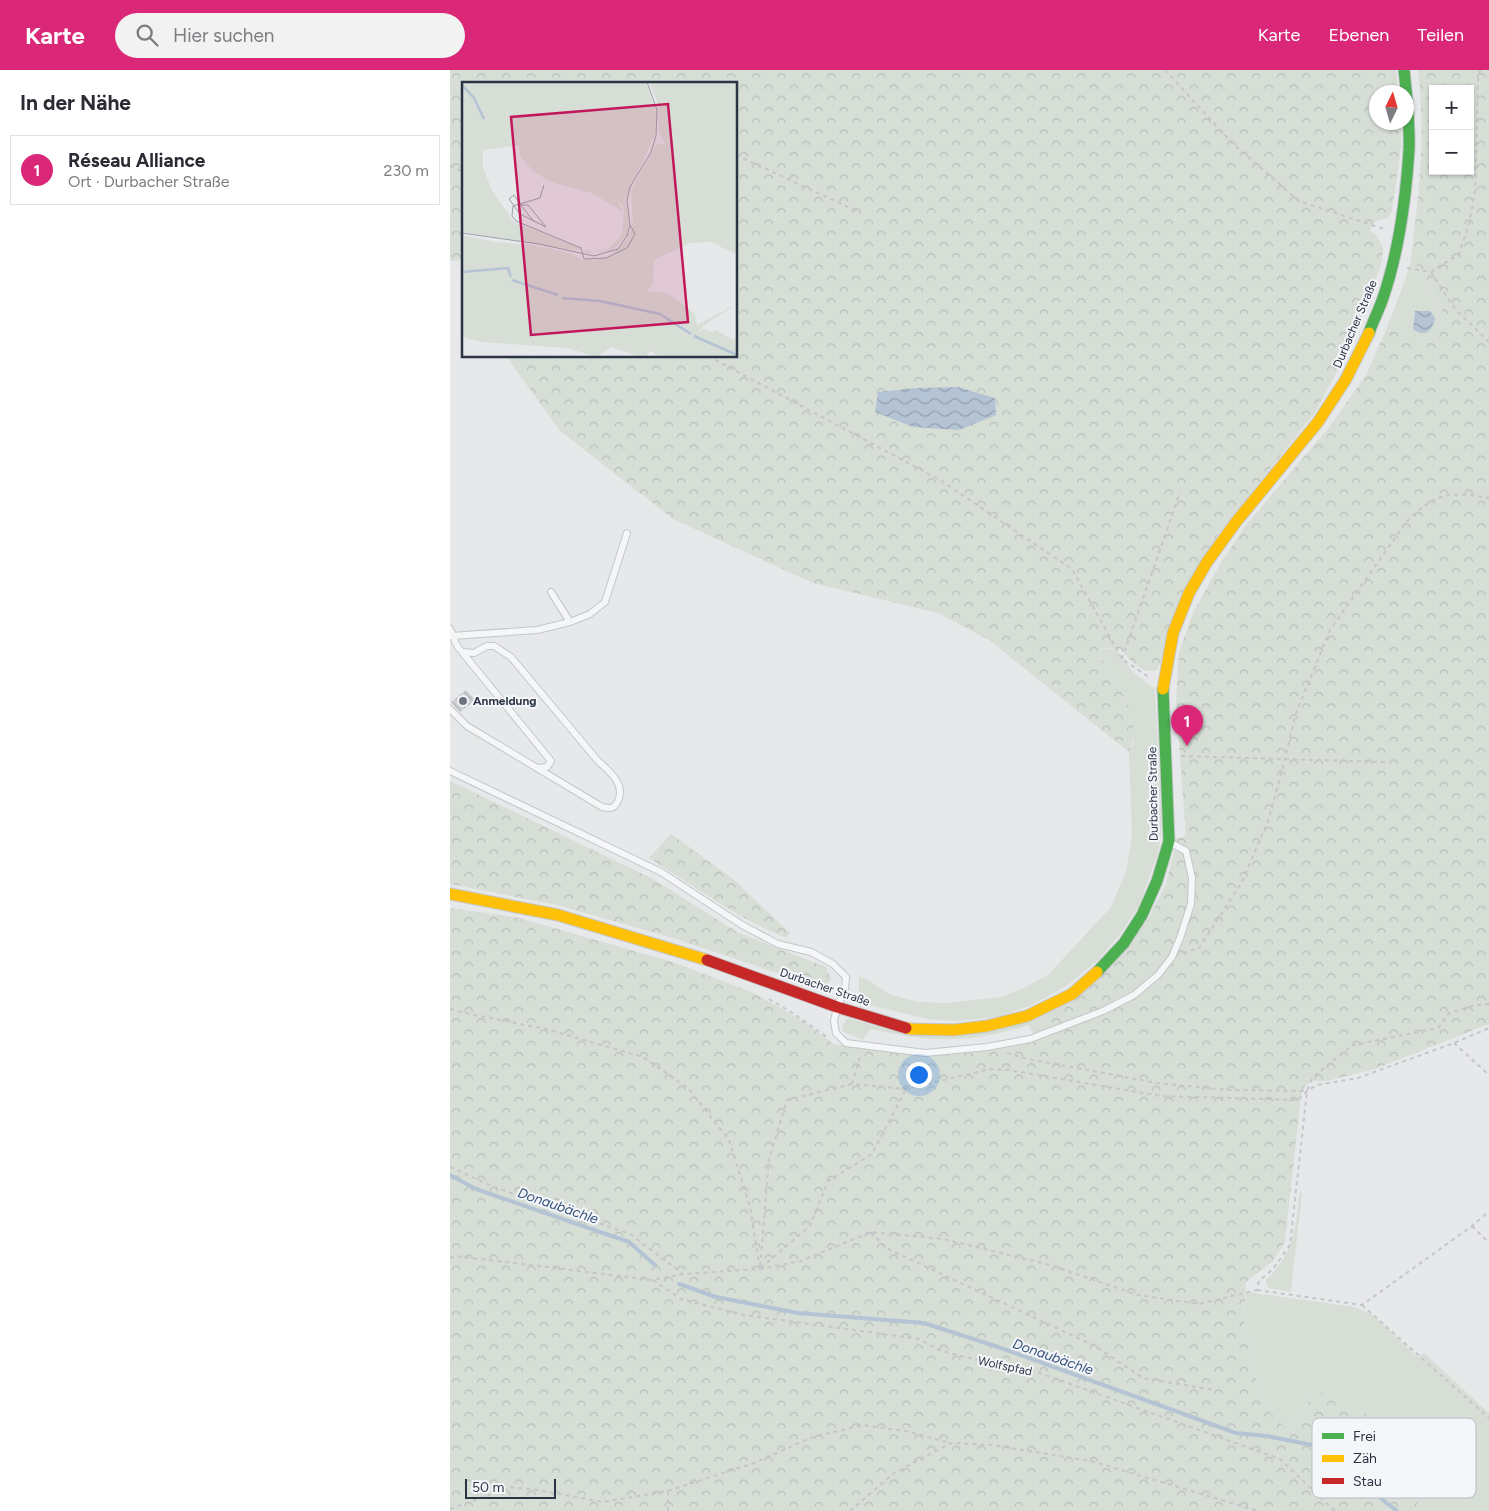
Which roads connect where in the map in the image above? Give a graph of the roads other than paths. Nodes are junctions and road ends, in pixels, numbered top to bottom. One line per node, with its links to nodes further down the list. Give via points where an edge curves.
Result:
1 (1404, 70): 10 (street, Durbacher Straße, via 1409,149 1405,192 1392,264 1368,335 1346,379 1318,422 1207,562 1189,593 1173,633 1163,685)
2 (626, 533): 4 (lane, via 605,602 590,614)
3 (551, 592): 4 (lane)
4 (570, 622): 5 (lane, via 537,630)
5 (451, 634): 6 (lane)
6 (462, 652): 8 (lane, via 551,761 547,767); 8 (lane, via 474,653 494,646 511,657 598,761 612,773 620,789 620,797 616,806 610,809 602,807)
7 (450, 709): 8 (lane, via 467,726)
8 (536, 768)
9 (450, 770): 12 (lane, via 661,872 742,925 778,944 811,952 833,964 846,977)
10 (1169, 842): 12 (street, Durbacher Straße, via 1142,915 1124,943 1102,968 1065,998 1028,1016 954,1030 912,1029); 12 (lane, via 1186,851 1192,878 1191,904 1180,938 1172,957 1158,975 1134,995 1103,1011 1030,1038 988,1047 925,1053 846,1043 836,1034)
11 (450, 894): 12 (street, Durbacher Straße, via 558,915 726,966)
12 (837, 1007)

